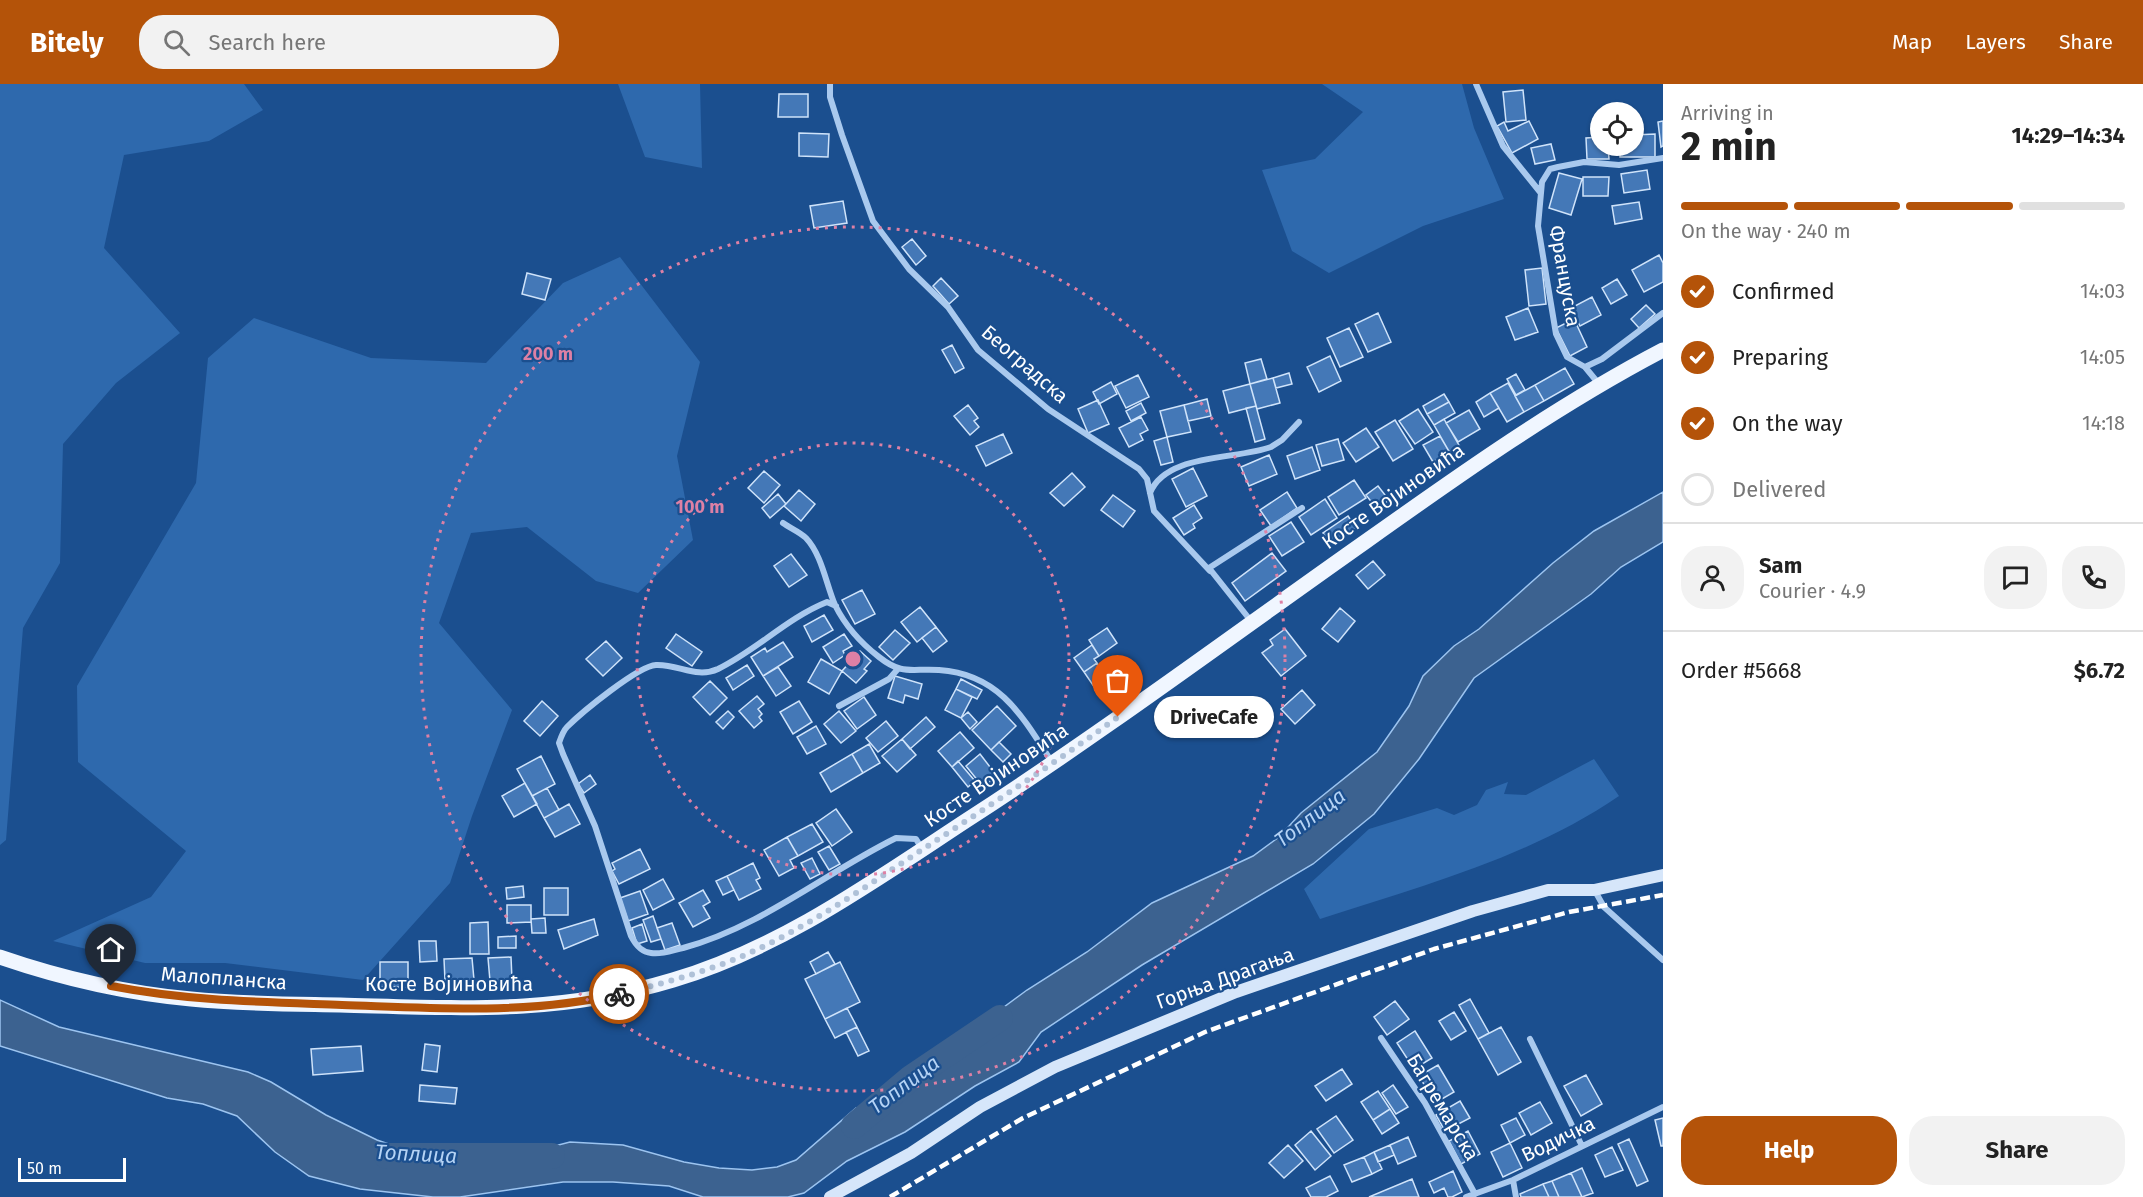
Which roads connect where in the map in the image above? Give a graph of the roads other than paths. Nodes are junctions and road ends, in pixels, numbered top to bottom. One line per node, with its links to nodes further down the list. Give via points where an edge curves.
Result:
1 (830, 84): 10 (street, Београдска, via 830,97 873,221 909,269 948,307 978,350 1048,409 1139,469 1148,479)
2 (1476, 84): 4 (street, via 1503,146)
3 (1663, 158): 4 (street, via 1620,165 1584,162 1558,167 1545,175)
4 (1540, 192): 7 (street, Француска, via 1538,226 1556,333 1567,357)
5 (1663, 314): 7 (street)
6 (1663, 350): 8 (main road, Косте Војиновића)
7 (1586, 367): 8 (street, Француска)
8 (1600, 385): 15 (main road, Косте Војиновића, via 1490,454)
9 (1299, 422): 10 (street, via 1271,447 1189,464 1169,472 1158,479)
10 (1150, 494): 13 (street, Београдска, via 1154,511)
11 (1302, 508): 13 (street, via 1211,565)
12 (783, 524): 14 (street, via 805,537 814,550)
13 (1210, 571): 15 (street, Београдска)
14 (836, 606): 16 (street, via 854,633); 19 (street, via 827,602 802,612 744,653 707,673 653,665 632,674 567,727 559,743 595,826 631,936 636,945 651,953 707,941 784,904 896,838 916,839)
15 (1251, 622): 18 (main road, Косте Војиновића)
16 (897, 670): 17 (street, via 889,679); 18 (street, via 966,673 993,686 1031,729)
17 (839, 706)
18 (1053, 764): 19 (main road, Косте Војиновића)
19 (923, 849): 24 (main road, Косте Војиновића, via 764,946 660,984 592,1000 501,1008)
20 (1663, 875): 21 (street, Горња Драгања)
21 (1594, 890): 23 (street, via 1604,907); 31 (street, Горња Драгања, via 1548,890 1236,992 1026,1082 911,1153)
22 (0, 957): 24 (main road, Малопланска, via 82,980 166,996)
23 (1663, 960)
24 (341, 1005)
25 (1381, 1038): 30 (street, Багремарска, via 1425,1103)
26 (1530, 1039): 28 (street)
27 (1663, 1107): 28 (street, Водичка)
28 (1582, 1146): 29 (street, Водичка)
29 (1513, 1180): 30 (street, Водичка); 33 (street)
30 (1475, 1194): 32 (street, Водичка)
31 (830, 1197)
32 (1466, 1197)
33 (1516, 1197)

